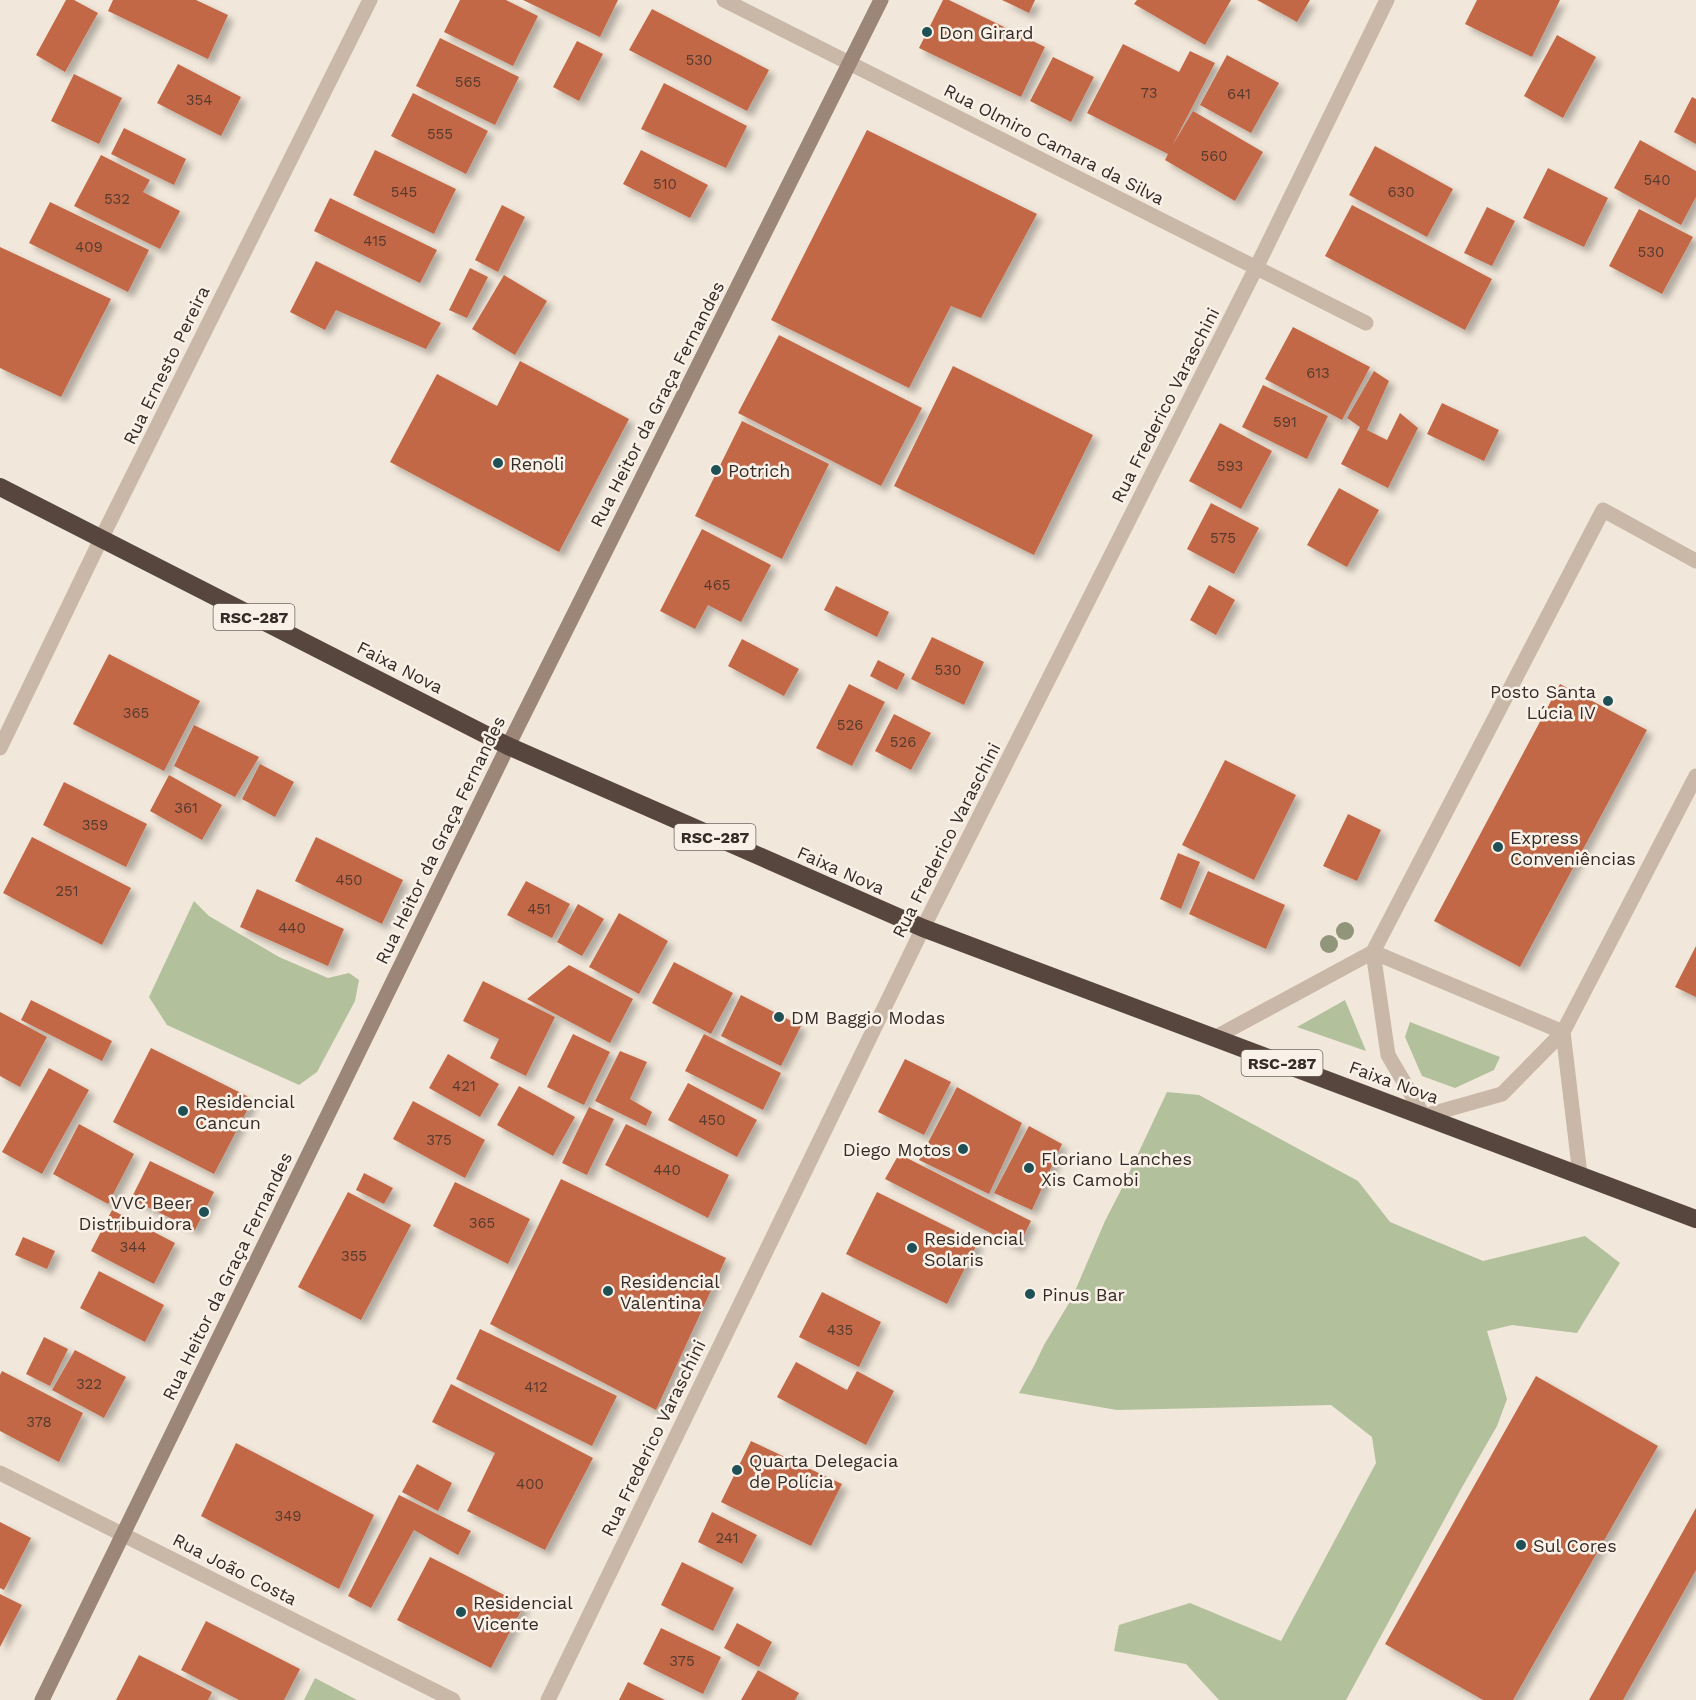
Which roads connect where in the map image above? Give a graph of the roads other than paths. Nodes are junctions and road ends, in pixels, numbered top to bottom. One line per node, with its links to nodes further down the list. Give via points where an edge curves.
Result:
1 (370, 0): 9 (street, Rua Ernesto Pereira)
2 (724, 0): 5 (street, Rua Olmiro Camara da Silva)
3 (881, 0): 5 (street, Rua Heitor da Graça Fernandes)
4 (1386, 0): 6 (street, Rua Frederico Varaschini)
5 (849, 63): 6 (street, Rua Olmiro Camara da Silva); 11 (street, Rua Heitor da Graça Fernandes)
6 (1256, 268): 7 (street, Rua Olmiro Camara da Silva); 14 (street, Rua Frederico Varaschini)
7 (1366, 323)
8 (0, 487): 9 (highway, Faixa Nova / RSC-287)
9 (101, 539): 11 (highway, Faixa Nova / RSC-287); 12 (street, Rua Ernesto Pereira)
10 (1696, 561): 15 (street, via 1603,510)
11 (508, 746): 14 (highway, Faixa Nova / RSC-287); 22 (street, Rua Heitor da Graça Fernandes)
12 (0, 748)
13 (1696, 776): 16 (street)
14 (923, 928): 17 (highway, Faixa Nova / RSC-287); 25 (street, Rua Frederico Varaschini)
15 (1373, 952): 16 (street); 17 (street); 18 (street, via 1388,1055)
16 (1563, 1032): 18 (street, via 1502,1094); 19 (street)
17 (1214, 1038): 18 (highway, Faixa Nova / RSC-287)
18 (1424, 1116): 19 (highway, Faixa Nova / RSC-287)
19 (1580, 1175): 20 (highway, Faixa Nova / RSC-287)
20 (1696, 1219)
21 (0, 1473): 22 (street, Rua João Costa)
22 (123, 1535): 23 (street, Rua Heitor da Graça Fernandes); 24 (street, Rua João Costa)
23 (42, 1700)
24 (453, 1700)
25 (548, 1700)

